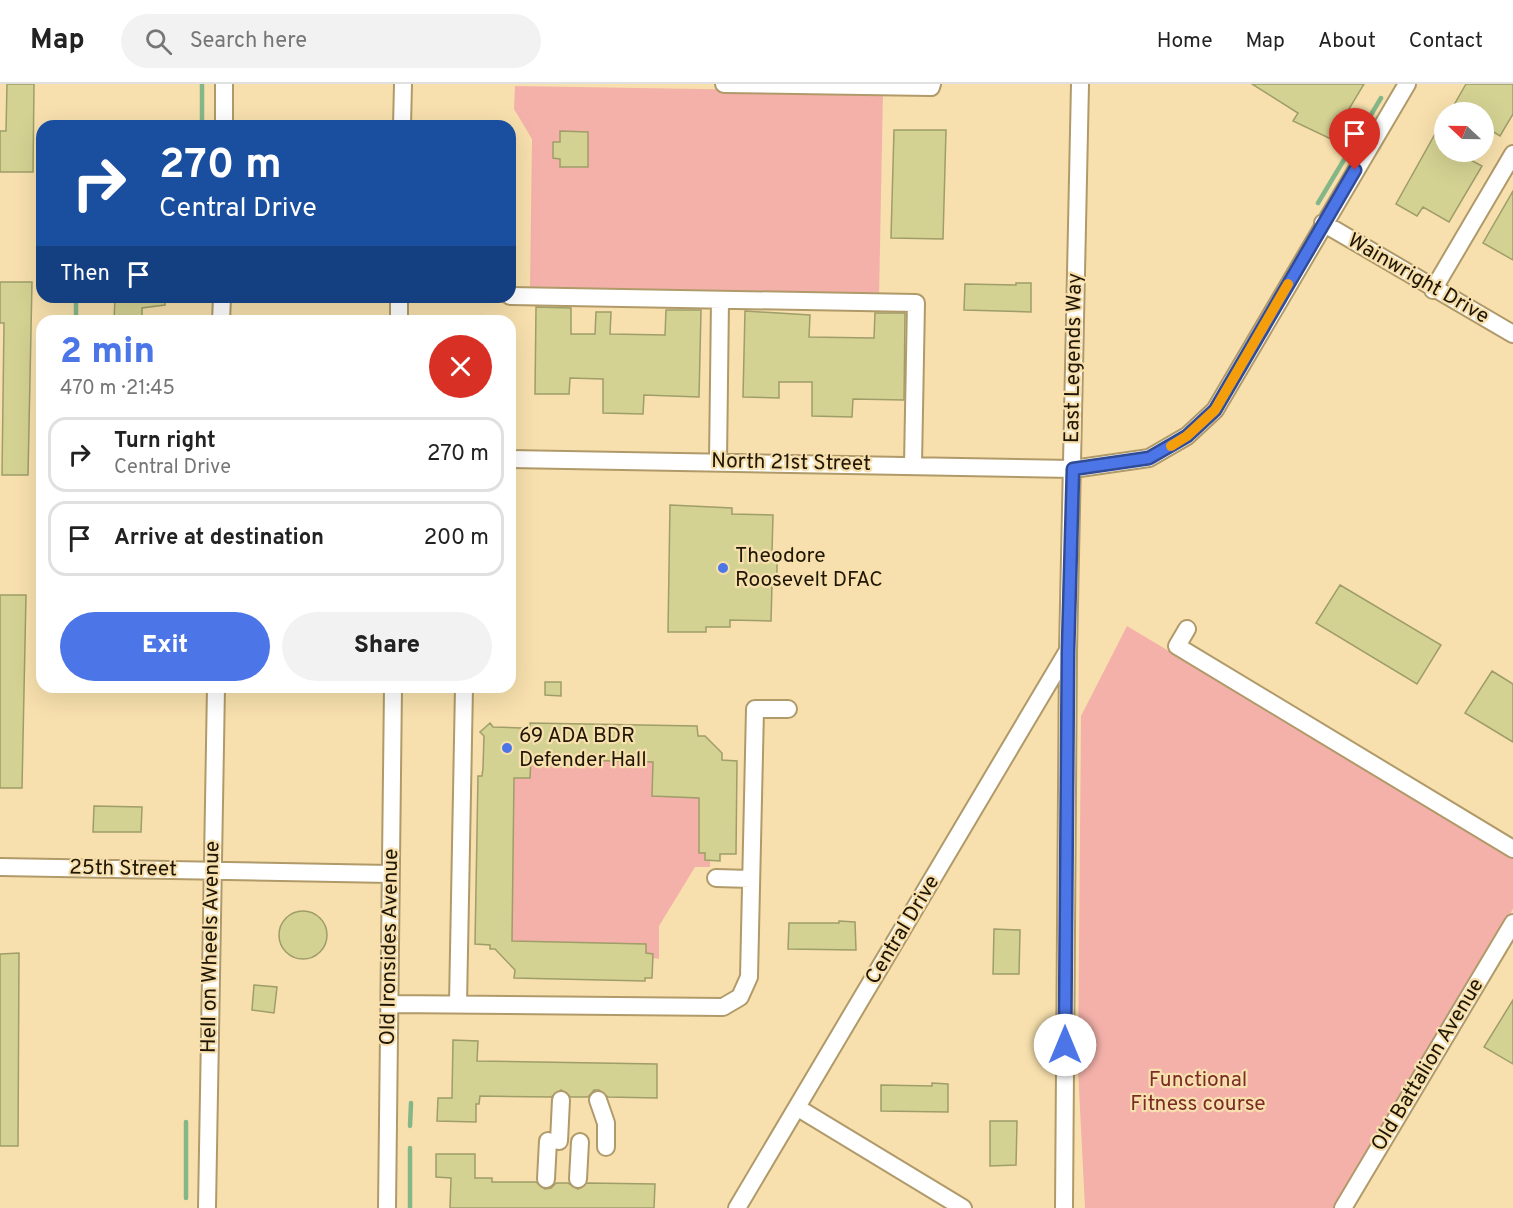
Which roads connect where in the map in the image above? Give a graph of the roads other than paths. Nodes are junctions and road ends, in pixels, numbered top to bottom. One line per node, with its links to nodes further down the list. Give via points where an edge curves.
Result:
1 (224, 84): 7 (street)
2 (403, 84): 8 (street)
3 (724, 84): 4 (street)
4 (932, 84)
5 (1080, 84): 18 (street, East Legends Way)
6 (1407, 84): 10 (street)
7 (224, 120)
8 (402, 120)
9 (1513, 154): 11 (street)
10 (1323, 223): 11 (street, Wainwright Drive); 18 (street, via 1215,410 1187,436 1149,458)
11 (1433, 290): 14 (street, Wainwright Drive)
12 (516, 296): 13 (street)
13 (720, 300): 16 (street); 17 (street, via 916,303)
14 (1513, 334)
15 (516, 459): 16 (street, North 21st Street)
16 (718, 461): 17 (street, North 21st Street)
17 (913, 464): 18 (street, North 21st Street)
18 (1073, 469): 20 (street, East Legends Way)
19 (1187, 629): 25 (street, via 1177,646)
20 (1068, 651): 36 (street, Central Drive); 45 (street, East Legends Way)
21 (216, 693): 27 (street, Hell on Wheels Avenue)
22 (393, 693): 28 (street, Old Ironsides Avenue)
23 (464, 693): 33 (street)
24 (788, 709): 30 (street, via 755,709)
25 (1513, 849)
26 (0, 867): 27 (street, 25th Street)
27 (213, 871): 28 (street, 25th Street); 41 (street, Hell on Wheels Avenue)
28 (390, 874): 32 (street, Old Ironsides Avenue)
29 (717, 878): 30 (street)
30 (751, 879): 33 (street, via 749,977 741,996 723,1007)
31 (1513, 922): 46 (street, Old Battalion Avenue)
32 (389, 1004): 33 (street); 42 (street, Old Ironsides Avenue)
33 (459, 1004)
34 (561, 1100): 39 (street)
35 (598, 1100): 38 (street, via 606,1123)
36 (798, 1108): 43 (street, Central Drive); 44 (street)
37 (580, 1142): 40 (street)
38 (606, 1147)
39 (546, 1179)
40 (578, 1179)
41 (207, 1208)
42 (387, 1208)
43 (737, 1208)
44 (963, 1208)
45 (1064, 1208)
46 (1343, 1208)

